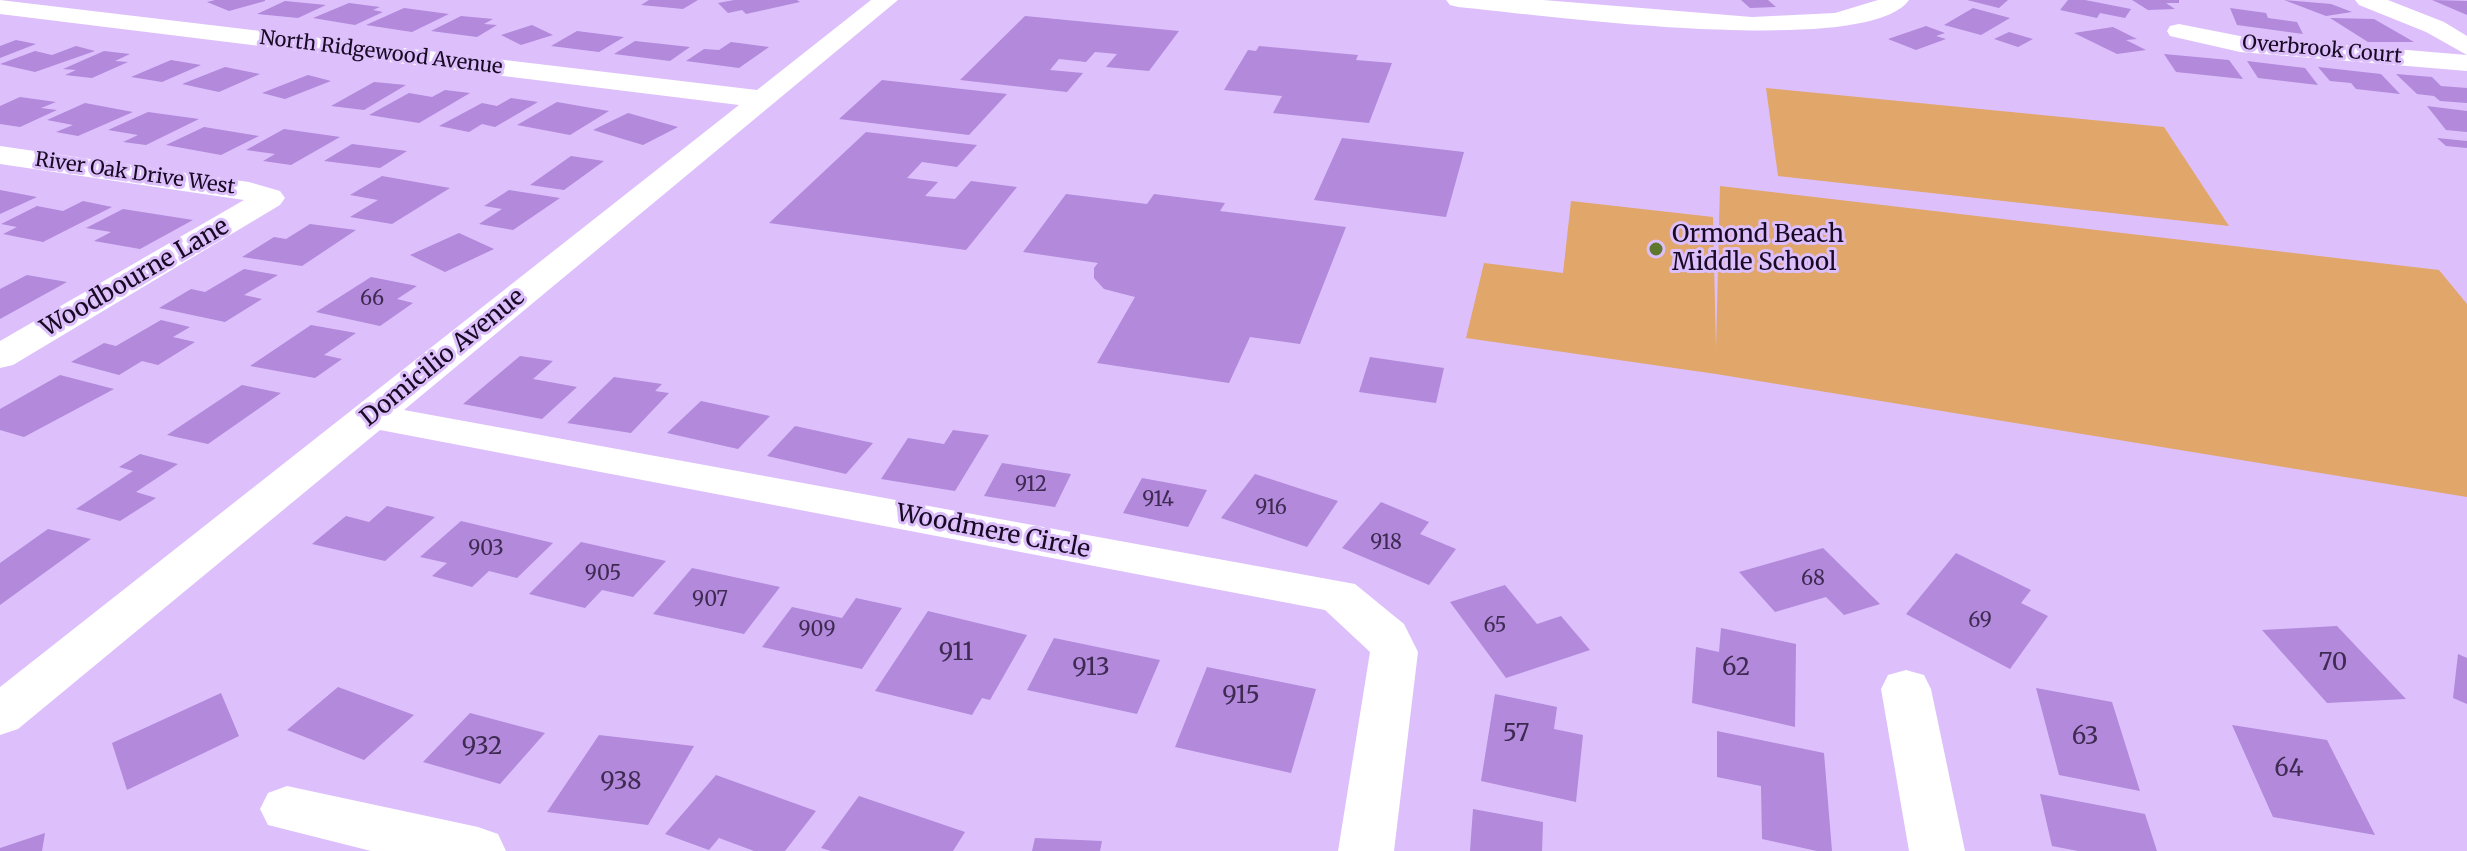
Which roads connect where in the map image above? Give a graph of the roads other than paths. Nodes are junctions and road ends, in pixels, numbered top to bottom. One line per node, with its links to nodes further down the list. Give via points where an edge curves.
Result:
1 (886, 0): 10 (street, Domicilio Avenue)
2 (1460, 0): 6 (street)
3 (1897, 0): 6 (street, via 1832,20 1771,25)
4 (2367, 0): 8 (street, via 2435,27)
5 (0, 7): 10 (street, North Ridgewood Avenue)
6 (1686, 10)
7 (2179, 31): 9 (street, Overbrook Court, via 2240,44)
8 (2467, 47)
9 (2467, 63)
10 (761, 99): 14 (street, Domicilio Avenue)
11 (0, 155): 12 (street, River Oak Drive West)
12 (269, 198): 13 (street, Woodbourne Lane)
13 (0, 357)
14 (371, 416): 16 (street, Domicilio Avenue); 19 (street, Woodmere Circle, via 1339,596 1387,637 1394,652)
15 (1906, 689): 20 (street)
16 (0, 715)
17 (287, 809): 18 (street)
18 (478, 851)
19 (1366, 851)
20 (1937, 851)

